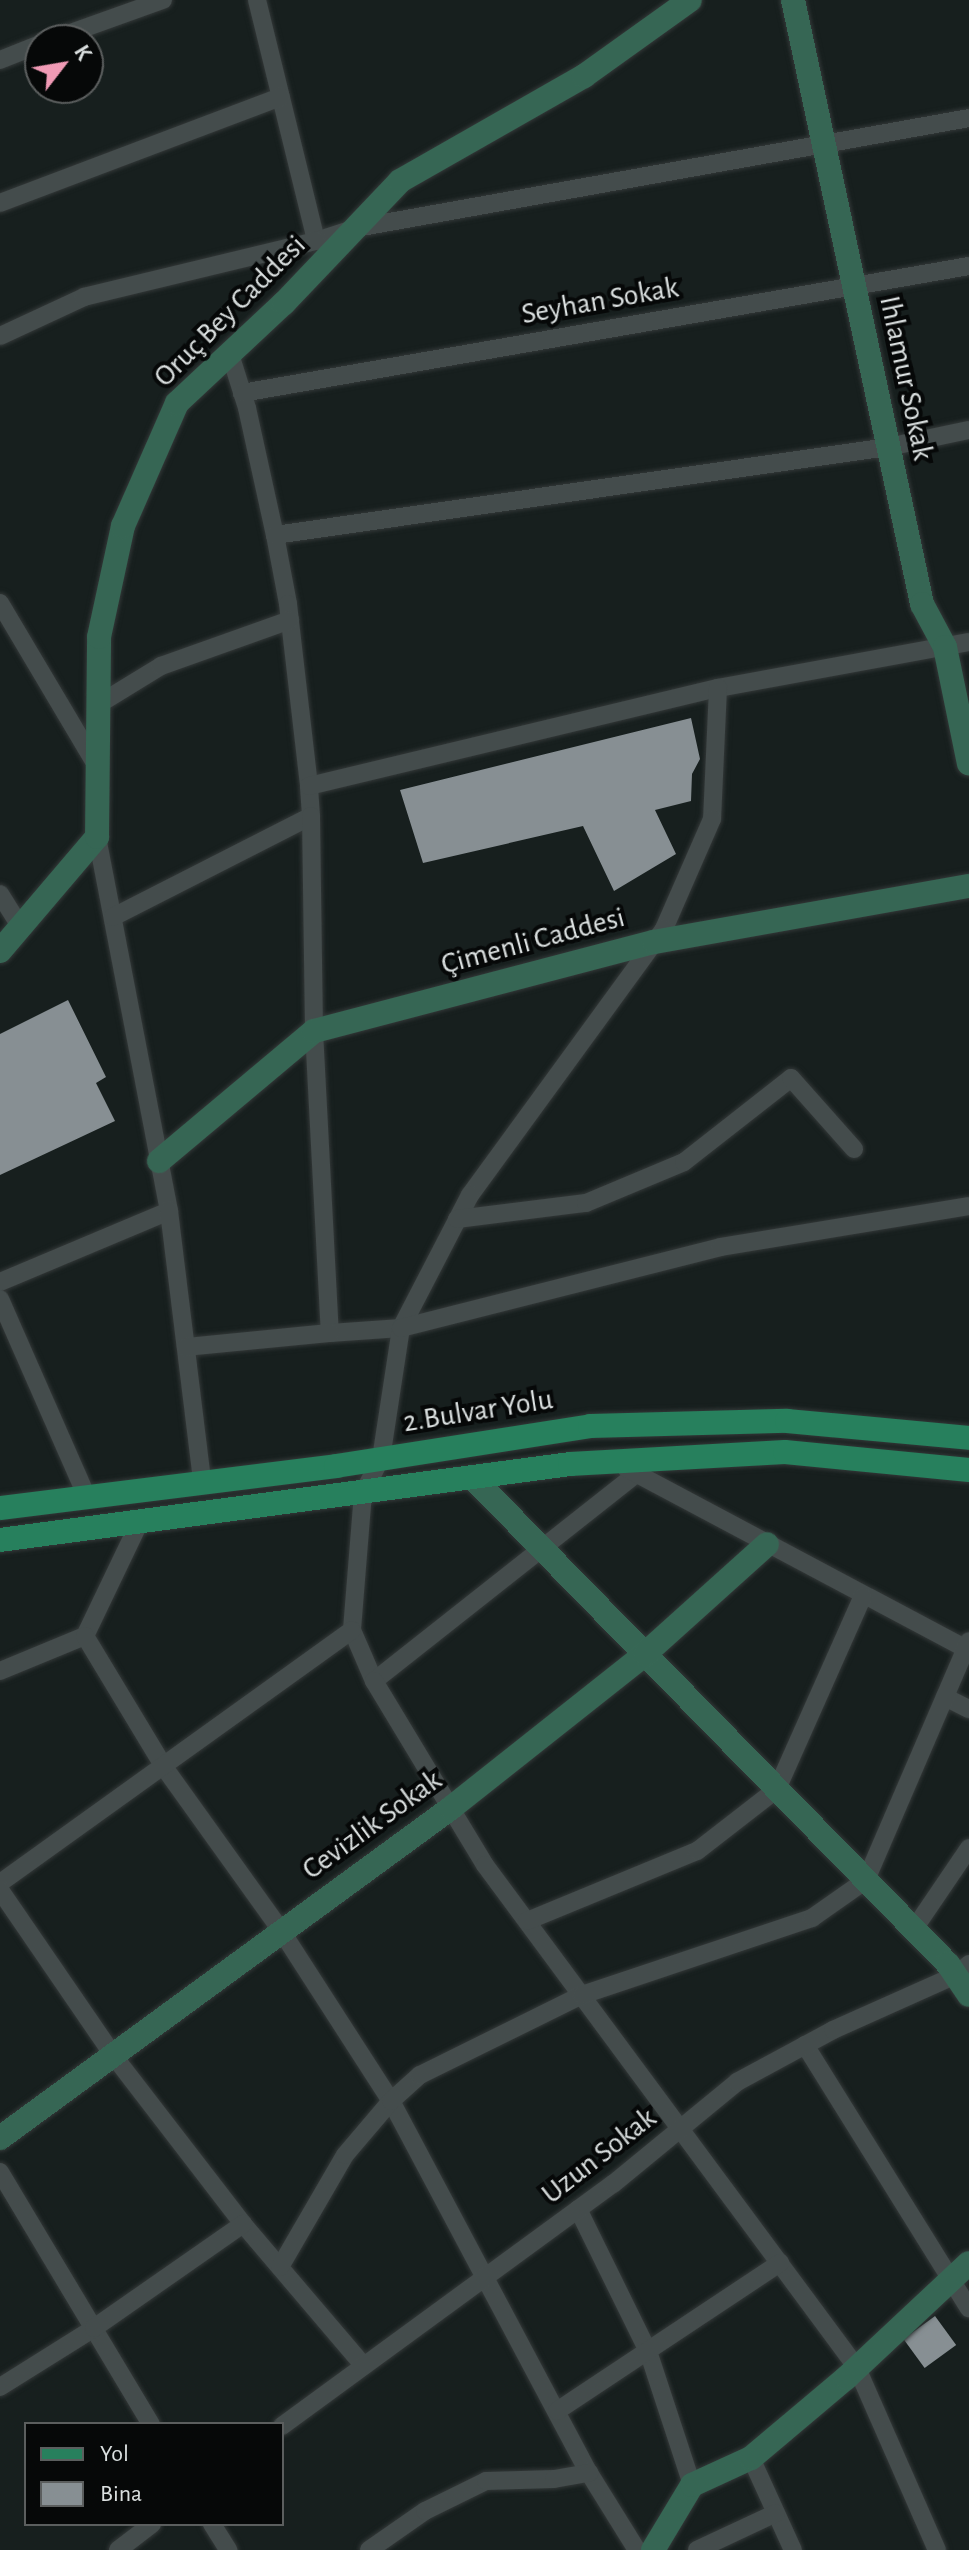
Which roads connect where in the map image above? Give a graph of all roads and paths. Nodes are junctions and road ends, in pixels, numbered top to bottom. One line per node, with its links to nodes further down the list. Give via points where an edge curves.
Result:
1 (163, 0): 5 (street)
2 (257, 0): 8 (street)
3 (690, 0): 12 (street, Oruç Bey Caddesi, via 584,76 400,181)
4 (793, 0): 10 (street, Ihlamur Sokak)
5 (96, 24)
6 (24, 50): 7 (street)
7 (0, 60)
8 (281, 97): 11 (street); 13 (street)
9 (969, 118): 10 (street)
10 (824, 144): 12 (street); 15 (street, Ihlamur Sokak)
11 (0, 203)
12 (356, 228): 13 (street); 17 (street, Oruç Bey Caddesi)
13 (316, 241): 16 (street, via 84,297)
14 (969, 266): 15 (street, Seyhan Sokak)
15 (854, 284): 18 (street, Seyhan Sokak); 20 (street, Ihlamur Sokak)
16 (0, 336)
17 (230, 354): 18 (street); 27 (street, Oruç Bey Caddesi, via 177,403 123,526 99,637)
18 (242, 393): 21 (street)
19 (969, 430): 20 (street)
20 (888, 447): 21 (street); 25 (street, Ihlamur Sokak, via 922,604)
21 (275, 535): 23 (street)
22 (0, 603): 29 (street)
23 (290, 620): 27 (street, via 161,666); 30 (street)
24 (969, 642): 25 (street)
25 (945, 647): 26 (street); 28 (street, Ihlamur Sokak)
26 (718, 688): 30 (street); 37 (street, via 712,819)
27 (99, 704): 29 (street, Oruç Bey Caddesi)
28 (969, 761)
29 (98, 768): 32 (street, Oruç Bey Caddesi)
30 (309, 786): 31 (street)
31 (311, 816): 35 (street); 39 (street)
32 (97, 837): 35 (street); 36 (street)
33 (969, 886): 37 (street, Çimenli Caddesi)
34 (0, 894): 36 (street)
35 (113, 917): 41 (street)
36 (21, 927): 38 (street)
37 (654, 942): 39 (street, Çimenli Caddesi); 44 (street)
38 (0, 951)
39 (314, 1031): 41 (street, Çimenli Caddesi); 48 (street)
40 (854, 1149): 44 (street, via 791,1078 684,1162 586,1203)
41 (159, 1161): 43 (street)
42 (969, 1206): 47 (street, via 721,1247)
43 (169, 1211): 45 (street); 49 (street)
44 (457, 1219): 47 (street)
45 (0, 1282)
46 (0, 1299): 58 (street)
47 (401, 1328): 48 (street); 51 (street)
48 (330, 1333): 49 (street)
49 (186, 1347): 56 (street)
50 (969, 1438): 51 (main road, 2.Bulvar Yolu, via 787,1421 590,1426)
51 (381, 1458): 56 (main road, 2.Bulvar Yolu); 57 (street)
52 (612, 1461): 53 (main road, via 785,1452); 54 (street); 55 (main road)
53 (969, 1470)
54 (636, 1474): 62 (street); 63 (street)
55 (473, 1478): 57 (main road); 63 (street)
56 (202, 1481): 58 (main road, 2.Bulvar Yolu)
57 (363, 1493): 60 (main road); 65 (street)
58 (86, 1495): 59 (main road, 2.Bulvar Yolu)
59 (0, 1508)
60 (140, 1521): 61 (main road); 66 (street)
61 (0, 1540)
62 (767, 1544): 64 (street); 68 (street, Cevizlik Sokak)
63 (541, 1547): 68 (street); 70 (street)
64 (863, 1596): 67 (street); 74 (street)
65 (352, 1630): 70 (street); 73 (street)
66 (85, 1636): 69 (street); 73 (street)
67 (967, 1645): 71 (street)
68 (645, 1654): 74 (street); 75 (street, Cevizlik Sokak)
69 (0, 1671)
70 (374, 1681): 75 (street)
71 (945, 1697): 72 (street); 77 (street)
72 (969, 1709)
73 (164, 1767): 78 (street); 82 (street)
74 (777, 1789): 77 (street); 80 (street, via 697,1851)
75 (451, 1808): 80 (street); 82 (street, Cevizlik Sokak)
76 (969, 1848): 81 (street)
77 (866, 1880): 81 (street); 84 (street, via 812,1918)
78 (0, 1883)
79 (0, 1890): 86 (street)
80 (527, 1921): 84 (street)
81 (914, 1929): 83 (street)
82 (282, 1932): 86 (street, Cevizlik Sokak); 87 (street)
83 (965, 1978): 85 (street, Uzun Sokak)
84 (582, 1995): 87 (street, via 420,2075); 88 (street)
85 (805, 2045): 88 (street, Uzun Sokak, via 737,2082); 95 (street)
86 (113, 2055): 89 (street, Cevizlik Sokak); 92 (street)
87 (391, 2101): 94 (street, via 345,2155); 96 (street)
88 (680, 2129): 91 (street, Uzun Sokak); 93 (street)
89 (0, 2138)
90 (0, 2172): 98 (street)
91 (578, 2209): 96 (street, Uzun Sokak); 99 (street)
92 (243, 2224): 94 (street); 98 (street)
93 (780, 2263): 99 (street); 101 (street)
94 (280, 2267): 100 (street)
95 (961, 2270): 97 (street); 101 (street)
96 (486, 2275): 100 (street, Uzun Sokak); 103 (street)
97 (969, 2308)
98 (94, 2328): 102 (street); 104 (street)
99 (648, 2351): 103 (street); 108 (street)
100 (363, 2365): 105 (street, Uzun Sokak)
101 (857, 2368): 106 (street); 119 (street)
102 (0, 2387)
103 (557, 2411): 107 (street)
104 (150, 2422)
105 (284, 2424)
106 (751, 2458): 108 (street); 109 (street)
107 (589, 2473): 114 (street, via 486,2481 425,2511); 115 (street)
108 (692, 2485): 116 (street)
109 (776, 2513): 117 (street); 118 (street)
110 (149, 2526): 112 (street)
111 (213, 2526): 113 (street)
112 (118, 2550)
113 (228, 2550)
114 (369, 2550)
115 (637, 2550)
116 (653, 2550)
117 (697, 2550)
118 (793, 2550)
119 (937, 2550)

